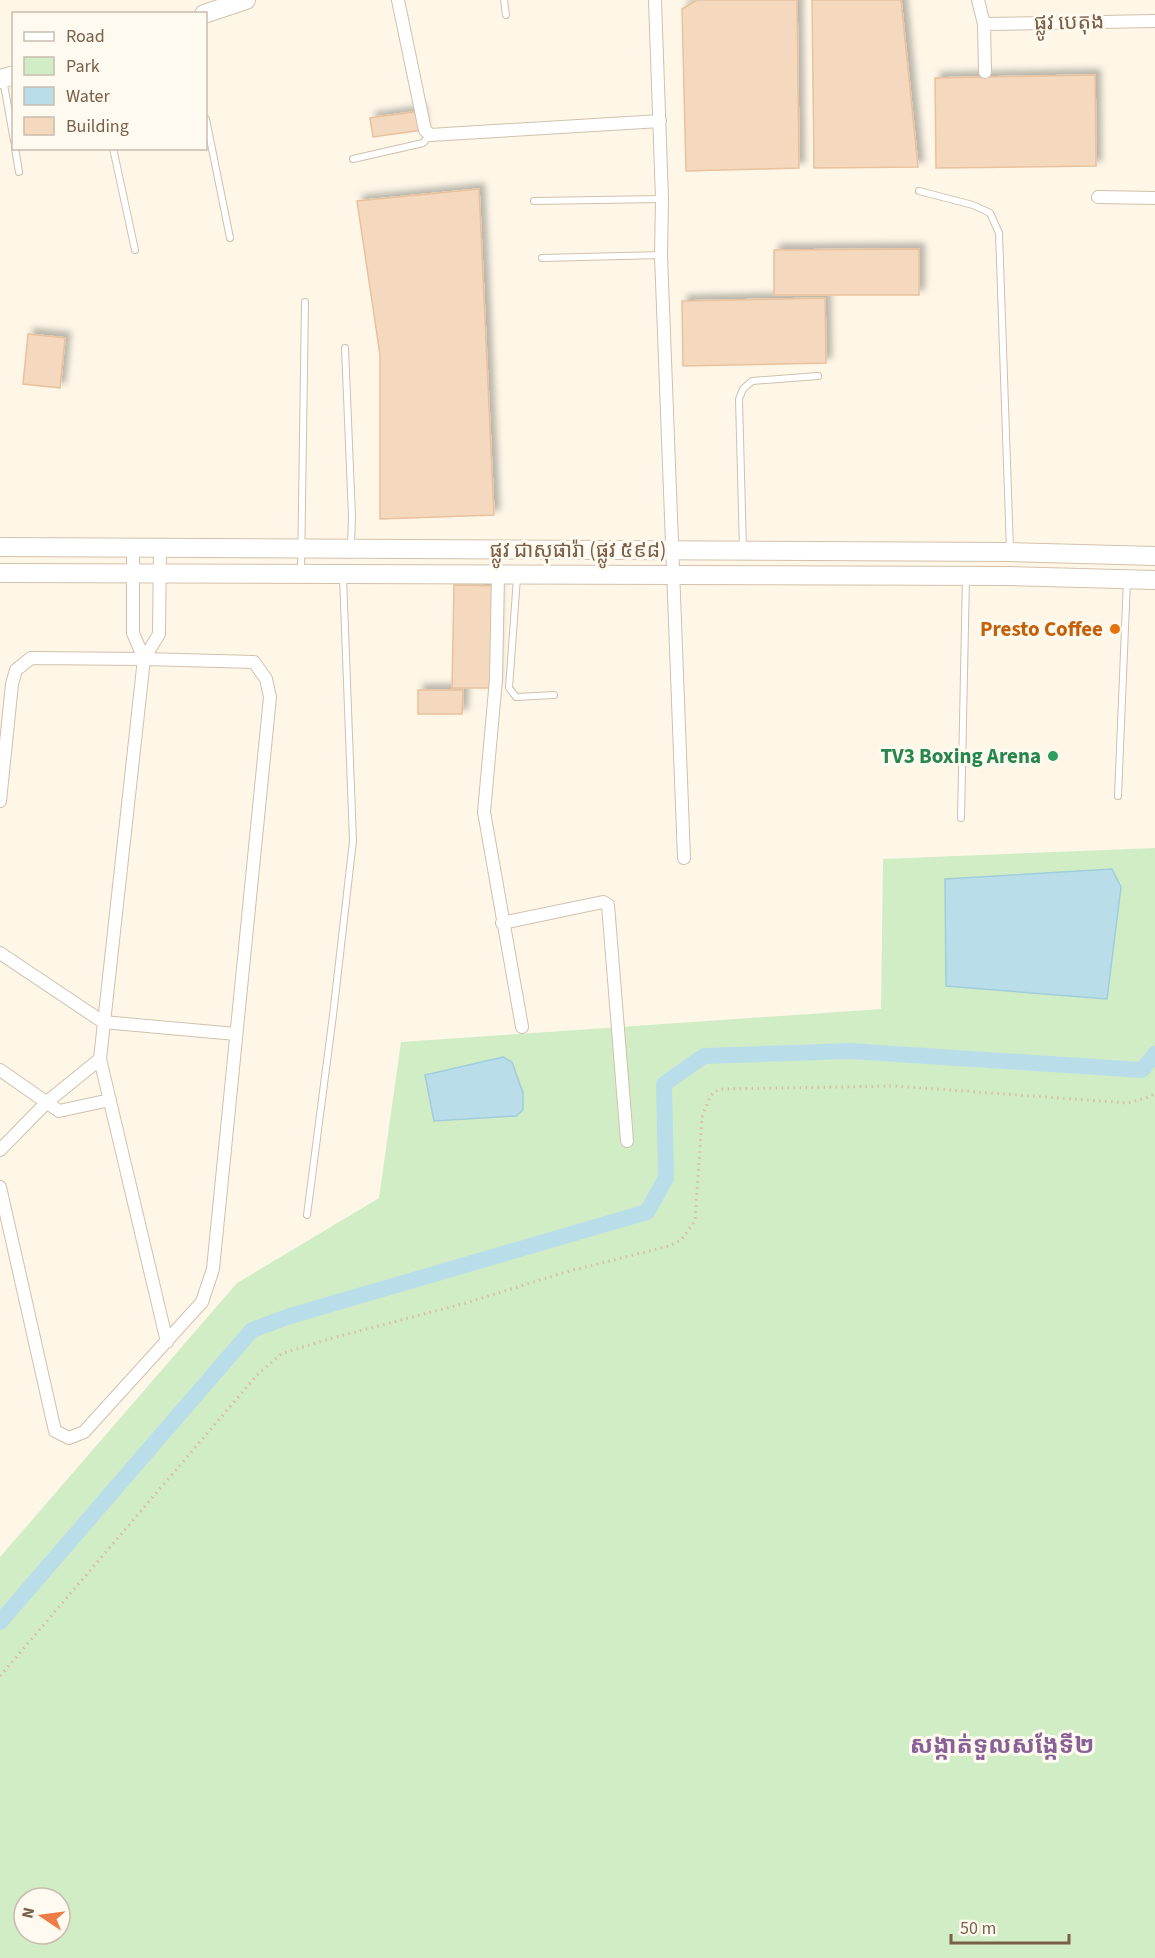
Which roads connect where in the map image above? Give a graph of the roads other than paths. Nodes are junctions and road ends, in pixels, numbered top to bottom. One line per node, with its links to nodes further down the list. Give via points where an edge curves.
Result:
1 (246, 0): 6 (main road)
2 (398, 0): 15 (street, via 425,130)
3 (504, 0): 7 (lane)
4 (655, 0): 12 (street)
5 (978, 0): 9 (street)
6 (207, 13)
7 (506, 15)
8 (1155, 21): 9 (street, ផ្លូវ បេតុង)
9 (984, 24): 10 (street)
10 (985, 72)
11 (5, 78): 14 (lane)
12 (660, 121): 15 (street); 23 (street)
13 (207, 124): 25 (lane)
14 (12, 127)
15 (430, 135): 18 (lane, via 423,143)
16 (15, 150): 19 (lane)
17 (113, 150): 26 (lane)
18 (353, 159)
19 (19, 172)
20 (919, 191): 40 (lane, via 990,213 999,233)
21 (1098, 197): 22 (street)
22 (1155, 198)
23 (662, 199): 24 (lane); 27 (street)
24 (534, 201)
25 (230, 238)
26 (135, 250)
27 (661, 255): 28 (lane); 38 (street)
28 (542, 258)
29 (305, 302): 36 (lane)
30 (345, 348): 37 (lane)
31 (818, 376): 39 (lane, via 752,381 743,388 739,399)
32 (0, 547): 33 (main road, ផ្លូវ ជាសុផារ៉ា (ផ្លូវ ៥៩៨))
33 (133, 547): 34 (main road, ផ្លូវ ជាសុផារ៉ា (ផ្លូវ ៥៩៨)); 43 (street)
34 (160, 547): 36 (main road, ផ្លូវ ជាសុផារ៉ា (ផ្លូវ ៥៩៨)); 45 (street)
35 (401, 548): 37 (main road, ផ្លូវ ជាសុផារ៉ា (ផ្លូវ ៥៩៨)); 38 (main road, ផ្លូវ ជាសុផារ៉ា (ផ្លូវ ៥៩៨)); 48 (main road)
36 (302, 549): 37 (main road, ផ្លូវ ជាសុផារ៉ា (ផ្លូវ ៥៩៨)); 47 (lane)
37 (350, 549)
38 (671, 550): 39 (main road, ផ្លូវ ជាសុផារ៉ា (ផ្លូវ ៥៩៨)); 51 (street)
39 (743, 550): 40 (main road, ផ្លូវ ជាសុផារ៉ា (ផ្លូវ ៥៩៨))
40 (1010, 552): 41 (main road, ផ្លូវ ជាសុផារ៉ា (ផ្លូវ ៥៩៨))
41 (1065, 553): 42 (main road, ផ្លូវ ជាសុផារ៉ា (ផ្លូវ ៥៩៨)); 53 (main road)
42 (1155, 556)
43 (133, 572): 44 (main road, ផ្លូវ ជាសុផារ៉ា (ផ្លូវ ៥៩៨)); 45 (main road, ផ្លូវ ជាសុផារ៉ា (ផ្លូវ ៥៩៨)); 56 (street, via 133,633)
44 (0, 573)
45 (160, 573): 47 (main road, ផ្លូវ ជាសុផារ៉ា (ផ្លូវ ៥៩៨)); 56 (street, via 159,634)
46 (343, 573): 47 (main road, ផ្លូវ ជាសុផារ៉ា (ផ្លូវ ៥៩៨)); 48 (main road, ផ្លូវ ជាសុផារ៉ា (ផ្លូវ ៥៩៨)); 74 (lane, via 353,841)
47 (301, 574)
48 (401, 574): 49 (main road, ផ្លូវ ជាសុផារ៉ា (ផ្លូវ ៥៩៨))
49 (498, 574): 50 (main road, ផ្លូវ ជាសុផារ៉ា (ផ្លូវ ៥៩៨)); 62 (street, via 496,679 484,812)
50 (517, 574): 51 (main road, ផ្លូវ ជាសុផារ៉ា (ផ្លូវ ៥៩៨)); 57 (lane, via 508,688 516,697)
51 (672, 575): 52 (main road, ផ្លូវ ជាសុផារ៉ា (ផ្លូវ ៥៩៨)); 61 (street)
52 (966, 576): 53 (main road, ផ្លូវ ជាសុផារ៉ា (ផ្លូវ ៥៩៨)); 60 (lane)
53 (1065, 578): 54 (main road, ផ្លូវ ជាសុផារ៉ា (ផ្លូវ ៥៩៨))
54 (1127, 580): 55 (main road, ផ្លូវ ជាសុផារ៉ា (ផ្លូវ ៥៩៨)); 58 (lane)
55 (1155, 580)
56 (144, 658): 59 (street, via 31,658 16,670); 64 (street); 66 (street, via 254,662 266,679 270,697)
57 (554, 695)
58 (1118, 796)
59 (0, 801)
60 (961, 818)
61 (684, 858)
62 (502, 923): 65 (street); 71 (street, via 603,902 608,905)
63 (0, 953): 64 (street)
64 (103, 1022): 66 (street); 67 (street)
65 (522, 1027)
66 (236, 1034): 75 (street, via 213,1269 202,1302)
67 (100, 1059): 69 (street); 70 (street)
68 (0, 1070): 70 (street)
69 (110, 1100): 70 (street, via 59,1111); 75 (street)
70 (47, 1102): 72 (street)
71 (627, 1142)
72 (0, 1150)
73 (0, 1187): 75 (street, via 55,1431 69,1438 84,1432)
74 (307, 1215)
75 (167, 1342)

